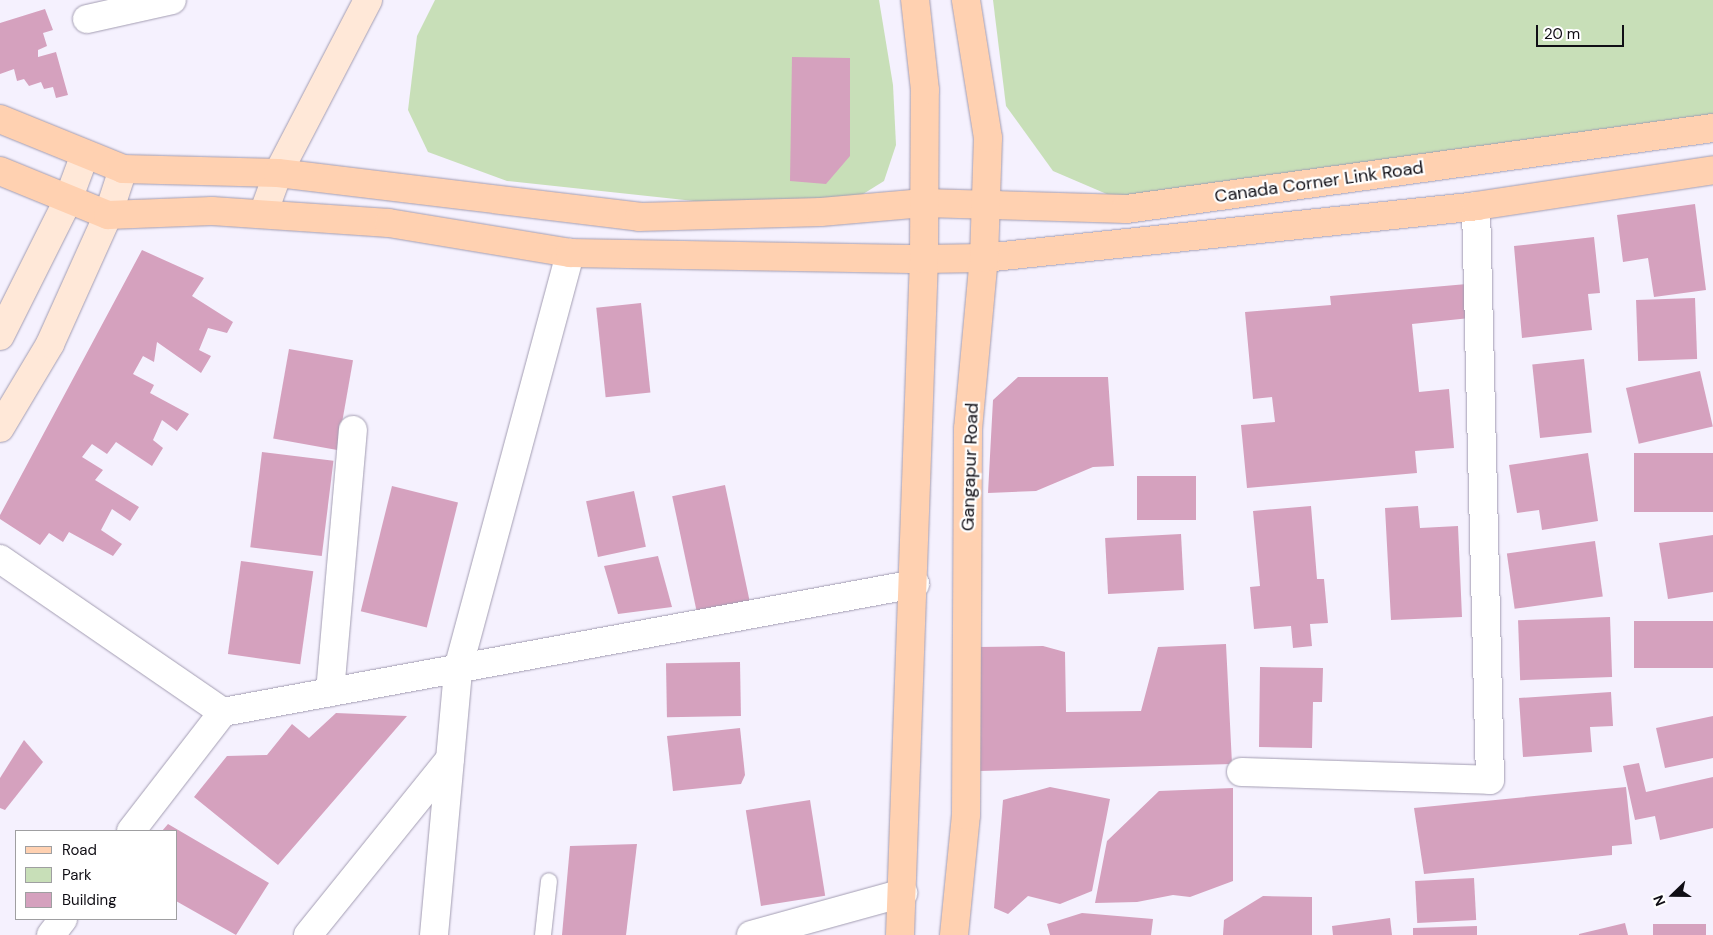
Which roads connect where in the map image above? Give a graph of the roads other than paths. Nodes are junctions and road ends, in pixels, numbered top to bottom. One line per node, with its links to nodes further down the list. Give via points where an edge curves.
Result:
1 (172, 0): 5 (street)
2 (368, 0): 12 (main road)
3 (915, 0): 15 (main road, via 925,90)
4 (966, 0): 14 (main road, Gangapur Road, via 988,138)
5 (87, 19)
6 (0, 119): 8 (main road)
7 (1713, 128): 14 (main road, Canada Corner Link Road, via 1126,208)
8 (85, 154): 9 (main road); 13 (main road)
9 (123, 169): 12 (main road, Canada Corner Link Road); 18 (main road)
10 (1713, 170): 16 (main road, Canada Corner Link Road)
11 (0, 171): 13 (main road)
12 (278, 173): 15 (main road, Canada Corner Link Road, via 639,217 820,212); 17 (main road)
13 (68, 200): 18 (main road); 22 (main road)
14 (986, 202): 15 (main road, Canada Corner Link Road); 20 (main road, Gangapur Road)
15 (924, 203): 21 (main road)
16 (1476, 206): 20 (main road, Canada Corner Link Road); 31 (street, via 1490,780)
17 (263, 214): 18 (main road, Canada Corner Link Road, via 212,211); 19 (main road, Canada Corner Link Road, via 389,223)
18 (108, 215): 23 (main road, via 50,344)
19 (570, 253): 21 (main road, Canada Corner Link Road); 27 (street)
20 (984, 258): 21 (main road, Canada Corner Link Road); 42 (main road, Gangapur Road, via 968,429 966,815)
21 (924, 259): 26 (main road)
22 (0, 336)
23 (0, 428)
24 (353, 430): 28 (street)
25 (0, 559): 29 (street)
26 (915, 584): 27 (street); 34 (main road)
27 (458, 669): 28 (street); 30 (street)
28 (330, 692): 29 (street)
29 (223, 712): 32 (street)
30 (450, 758): 37 (street); 38 (street)
31 (1241, 772)
32 (132, 830)
33 (549, 881): 39 (lane)
34 (904, 893): 40 (street); 41 (main road)
35 (62, 920): 36 (street)
36 (51, 935)
37 (308, 935)
38 (434, 935)
39 (542, 935)
40 (751, 935)
41 (900, 935)
42 (954, 935)

